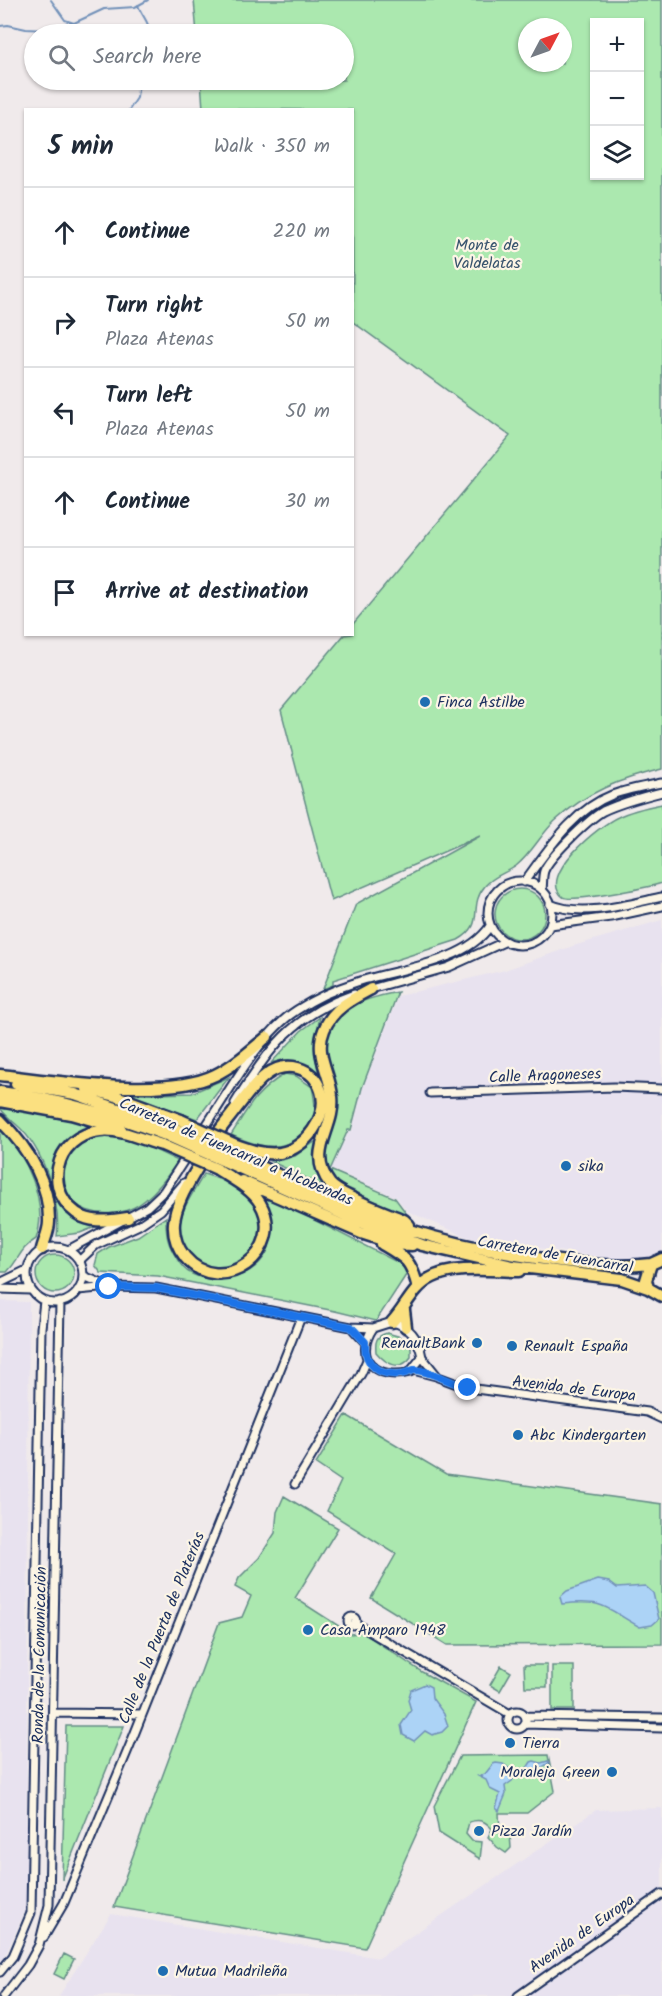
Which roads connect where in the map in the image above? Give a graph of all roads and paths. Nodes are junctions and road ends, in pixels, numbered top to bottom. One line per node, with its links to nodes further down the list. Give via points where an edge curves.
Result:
1 (662, 783): 3 (street, via 611,796 578,816 554,840)
2 (662, 792): 4 (street, via 603,811 588,822 544,870)
3 (524, 882): 4 (street); 9 (street, via 497,890 488,907)
4 (542, 890): 6 (street)
5 (662, 897): 6 (street, via 570,911)
6 (550, 904): 8 (street)
7 (662, 906): 8 (street)
8 (550, 925): 10 (street, via 531,944)
9 (490, 926): 10 (street); 12 (street, via 476,942 444,958 331,992 295,1011)
10 (504, 942): 11 (street, via 449,967)
11 (371, 988): 22 (street, via 335,1000 300,1020 255,1071); 26 (highway, via 333,1015 320,1042 332,1096 319,1154 322,1170 332,1186 404,1220)
12 (267, 1037): 14 (highway, via 214,1076 190,1083 124,1086); 24 (street, via 164,1191)
13 (0, 1075): 14 (highway)
14 (58, 1081): 21 (highway, via 116,1096)
15 (0, 1082): 21 (highway, Carretera de Fuencarral a Alcobendas, via 75,1094)
16 (662, 1089): 18 (street, Calle Aragoneses)
17 (0, 1092): 21 (highway, Carretera de Fuencarral a Alcobendas, via 74,1104)
18 (429, 1093)
19 (0, 1101): 21 (highway)
20 (0, 1120): 28 (highway, via 19,1138 36,1166 46,1196 49,1224)
21 (171, 1133): 23 (highway, bridge); 23 (highway, Carretera de Fuencarral a Alcobendas, bridge); 24 (highway, via 99,1131 83,1135 69,1145 61,1158 57,1174 59,1191 69,1207 85,1218)
22 (213, 1139): 23 (highway, via 266,1074 279,1067 293,1066 313,1076 321,1091 322,1106 319,1120 306,1138 283,1152); 23 (highway, via 174,1221 179,1249 200,1269 216,1273 245,1266 258,1254 267,1221 260,1203); 31 (street, via 161,1210 96,1245)
23 (227, 1157): 25 (highway); 26 (highway, Carretera de Fuencarral); 27 (highway, Carretera de Fuencarral a Alcobendas, via 358,1221)
24 (128, 1218): 29 (street)
25 (361, 1233): 27 (highway, via 395,1244); 38 (highway, via 411,1264)
26 (419, 1233): 32 (highway, Carretera de Fuencarral, via 501,1254 602,1266)
27 (422, 1245): 34 (highway, Carretera de Fuencarral)
28 (42, 1249): 29 (street); 33 (street)
29 (68, 1250): 31 (street)
30 (662, 1259): 32 (highway, Carretera de Fuencarral)
31 (79, 1261): 35 (street)
32 (651, 1264): 39 (highway)
33 (27, 1270): 36 (street); 41 (street)
34 (558, 1272): 38 (highway, via 443,1272); 39 (highway, Carretera de Fuencarral, via 622,1279)
35 (84, 1276): 37 (street); 42 (street)
36 (0, 1283)
37 (109, 1287): 42 (street); 47 (street, via 156,1288)
38 (418, 1288): 46 (highway)
39 (648, 1288): 43 (highway, Carretera de Fuencarral)
40 (0, 1289): 41 (street)
41 (30, 1290): 44 (street)
42 (78, 1290): 45 (street)
43 (662, 1296)
44 (44, 1301): 45 (street); 71 (street, Ronda de la Comunicación, via 31,1913 13,1956)
45 (60, 1302): 62 (street, Ronda de la Comunicación)
46 (404, 1310): 48 (highway); 50 (highway)
47 (301, 1317): 49 (street); 63 (street, Calle de la Puerta de Platerías)
48 (392, 1322): 50 (street); 51 (street)
49 (351, 1327): 51 (street); 52 (street)
50 (406, 1327): 53 (street, via 420,1344)
51 (373, 1328): 52 (street)
52 (365, 1342): 54 (street)
53 (422, 1357): 55 (street); 58 (street)
54 (367, 1360): 56 (street); 57 (street)
55 (413, 1370): 56 (street, via 402,1374); 58 (street, Avenida de Europa)
56 (379, 1371): 57 (street)
57 (361, 1374): 60 (street)
58 (436, 1376): 59 (street, Avenida de Europa, via 468,1388 647,1412)
59 (662, 1419)
60 (296, 1484)
61 (355, 1623): 64 (street)
62 (53, 1713): 63 (street); 70 (street, Ronda de la Comunicación, via 49,1905)
63 (142, 1714): 70 (street, Calle de la Puerta de Platerías, via 64,1903)
64 (510, 1714): 65 (street, via 519,1710); 67 (street, via 510,1726 515,1729)
65 (526, 1716): 66 (street); 67 (street)
66 (662, 1718)
67 (526, 1724): 68 (street)
68 (662, 1728)
69 (662, 1894): 74 (street, Avenida de Europa)
70 (39, 1945): 73 (street, Ronda de la Comunicación)
71 (0, 1972)
72 (0, 1992): 73 (street, Ronda de la Comunicación)
73 (4, 1996)
74 (518, 1996)

